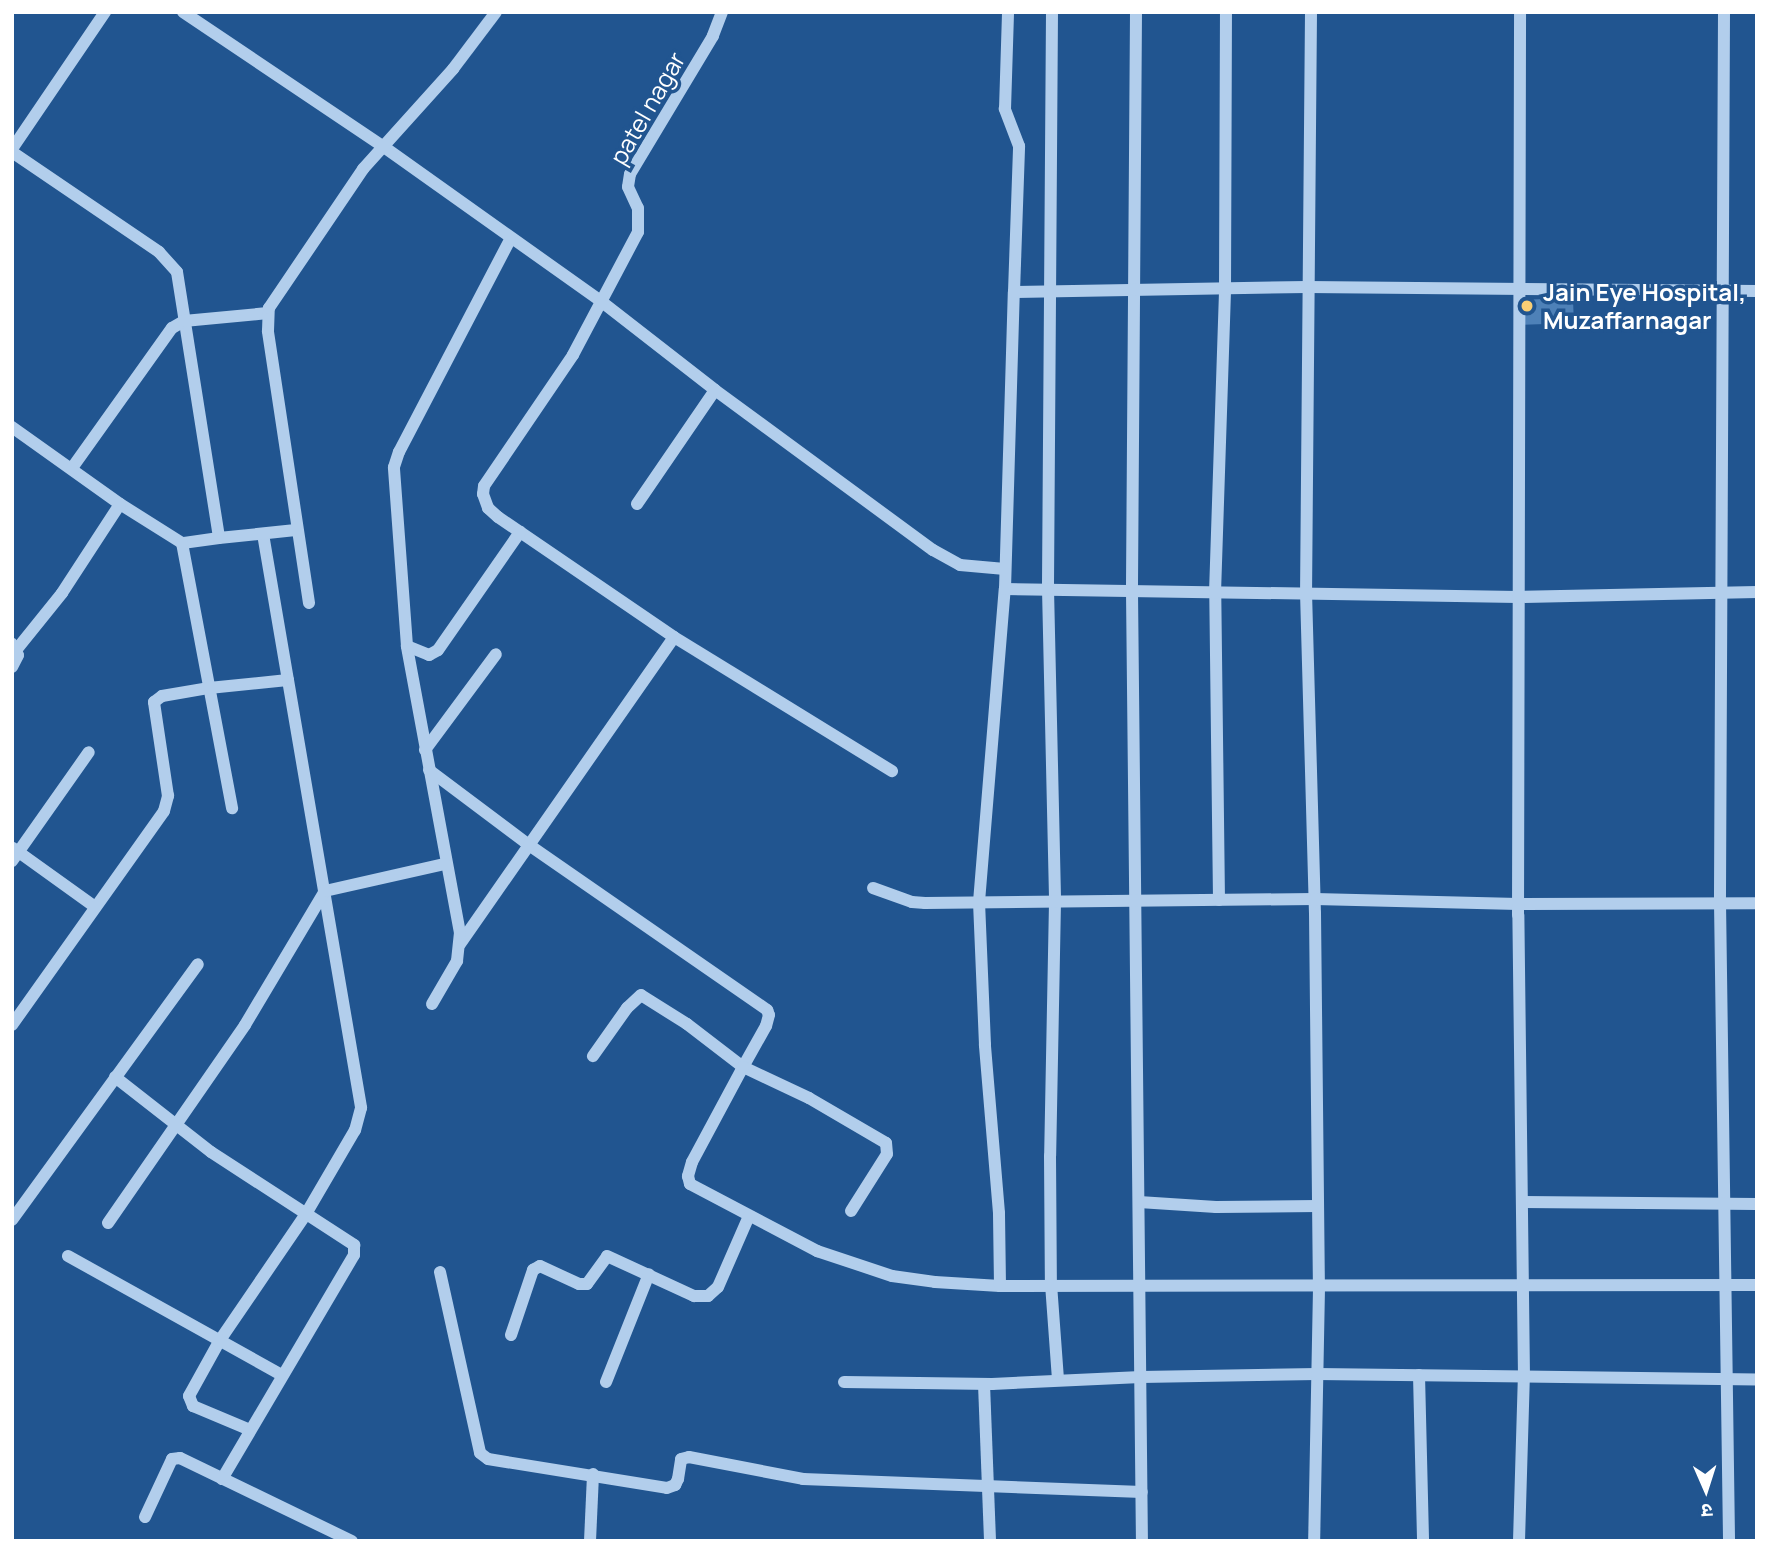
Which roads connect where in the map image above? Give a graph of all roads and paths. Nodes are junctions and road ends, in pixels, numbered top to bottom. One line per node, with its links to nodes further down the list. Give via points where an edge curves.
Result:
1 (105, 12): 13 (street)
2 (183, 12): 12 (street)
3 (496, 12): 12 (street)
4 (722, 12): 23 (street, patel nagar, via 713,36 630,174 628,187 640,224)
5 (1008, 12): 21 (street, via 1004,109 1019,146)
6 (1052, 12): 22 (street)
7 (1136, 12): 16 (street)
8 (1226, 12): 18 (street)
9 (1311, 12): 15 (street)
10 (1520, 12): 19 (street)
11 (1724, 12): 17 (street)
12 (384, 147): 14 (street); 24 (street, via 363,169 275,296)
13 (12, 150): 25 (street, via 172,264 180,282)
14 (510, 240): 23 (street); 48 (street, via 394,467)
15 (1307, 287): 18 (street); 19 (street); 40 (street)
16 (1134, 290): 18 (street); 22 (street); 39 (street)
17 (1721, 290): 19 (street); 20 (street); 41 (street)
18 (1225, 291): 43 (street)
19 (1517, 291): 44 (street)
20 (1757, 291)
21 (1014, 292): 22 (street); 36 (street)
22 (1050, 292): 38 (street)
23 (601, 302): 26 (street); 32 (street, patel nagar, via 573,355 484,486 488,508)
24 (268, 313): 25 (street); 31 (street)
25 (184, 321): 28 (street, via 161,341); 34 (street)
26 (715, 390): 30 (street); 36 (street, via 933,550 960,565)
27 (12, 427): 28 (street)
28 (72, 468): 29 (street)
29 (120, 504): 35 (street); 47 (street, via 55,603)
30 (637, 504)
31 (296, 530): 33 (street); 45 (street)
32 (520, 532): 46 (street, patel nagar); 48 (street, via 438,650 429,655)
33 (262, 534): 34 (street); 51 (street)
34 (219, 538): 35 (street)
35 (182, 543): 52 (street)
36 (1005, 569): 37 (street)
37 (1004, 589): 38 (street); 66 (street)
38 (1048, 589): 39 (street); 67 (street)
39 (1132, 592): 43 (street); 64 (street)
40 (1306, 592): 43 (street); 44 (street); 63 (street)
41 (1722, 592): 42 (street); 44 (street); 68 (street)
42 (1757, 592)
43 (1215, 593): 65 (street)
44 (1517, 597): 70 (street)
45 (309, 603)
46 (674, 637): 56 (street, patel nagar); 58 (street)
47 (14, 646): 50 (street, via 17,662)
48 (407, 646): 53 (street)
49 (496, 654): 53 (street)
50 (12, 667)
51 (288, 680): 52 (street); 62 (street)
52 (209, 688): 57 (street); 71 (street, via 162,696 154,702 167,803)
53 (425, 750): 55 (street)
54 (89, 752): 59 (street)
55 (429, 770): 58 (street); 60 (street)
56 (892, 771)
57 (232, 808)
58 (529, 845): 72 (street); 77 (street, via 767,1010 766,1026)
59 (14, 853): 71 (street)
60 (445, 864): 62 (street); 72 (street)
61 (873, 888): 66 (street, via 912,902)
62 (325, 891): 79 (street, via 246,1025); 86 (street, via 361,1108 355,1130)
63 (1315, 899): 65 (street); 70 (street); 84 (street)
64 (1134, 900): 65 (street); 67 (street); 80 (street)
65 (1219, 900)
66 (979, 902): 67 (street); 97 (street)
67 (1055, 902): 93 (street)
68 (1720, 902): 69 (street); 70 (street); 83 (street)
69 (1757, 903)
70 (1518, 904): 81 (street)
71 (95, 907): 75 (street)
72 (460, 944): 74 (street, via 457,961)
73 (198, 964): 78 (street)
74 (432, 1004)
75 (12, 1025)
76 (593, 1056): 77 (street, via 641,995)
77 (743, 1067): 85 (street, via 809,1098 886,1143 887,1154); 87 (street, via 706,1132 688,1176 690,1184)
78 (115, 1077): 79 (street); 88 (street)
79 (176, 1125): 86 (street); 89 (street)
80 (1139, 1202): 84 (street); 94 (street)
81 (1521, 1202): 83 (street); 99 (street)
82 (1757, 1204): 83 (street)
83 (1725, 1205): 95 (street)
84 (1318, 1206): 98 (street)
85 (852, 1211)
86 (306, 1214): 101 (street); 103 (street, via 351,1240 354,1255)
87 (749, 1216): 92 (street, via 718,1287 708,1296 694,1296); 97 (street, via 855,1266 934,1283)
88 (12, 1220)
89 (108, 1223)
90 (68, 1256): 101 (street)
91 (440, 1272): 114 (street, via 483,1458)
92 (649, 1274): 100 (street, via 607,1256 592,1280 579,1284 540,1266 533,1270); 110 (street)
93 (1051, 1284): 94 (street); 97 (street); 107 (street)
94 (1140, 1284): 98 (street); 105 (street)
95 (1726, 1285): 96 (street); 99 (street); 109 (street)
96 (1757, 1285)
97 (1000, 1286)
98 (1319, 1287): 99 (street); 102 (street)
99 (1523, 1287): 106 (street)
100 (511, 1335)
101 (220, 1340): 103 (street); 113 (street, via 189,1396 190,1404)
102 (1317, 1374): 104 (street); 105 (street); 123 (street)
103 (282, 1375): 113 (street)
104 (1419, 1375): 106 (street); 124 (street)
105 (1141, 1377): 107 (street); 117 (street)
106 (1524, 1377): 109 (street); 125 (street)
107 (1058, 1379): 112 (street)
108 (1757, 1379): 109 (street)
109 (1725, 1380): 126 (street)
110 (606, 1382)
111 (844, 1382): 112 (street)
112 (984, 1384): 116 (street)
113 (250, 1430): 115 (street)
114 (593, 1474): 116 (street, via 672,1488 680,1462 689,1457 803,1479); 120 (street)
115 (222, 1479): 118 (street, via 186,1460 172,1459); 119 (street)
116 (987, 1485): 117 (street); 121 (street)
117 (1142, 1492): 122 (street)
118 (145, 1517)
119 (352, 1541)
120 (590, 1541)
121 (990, 1541)
122 (1142, 1541)
123 (1314, 1541)
124 (1423, 1541)
125 (1519, 1541)
126 (1729, 1541)

